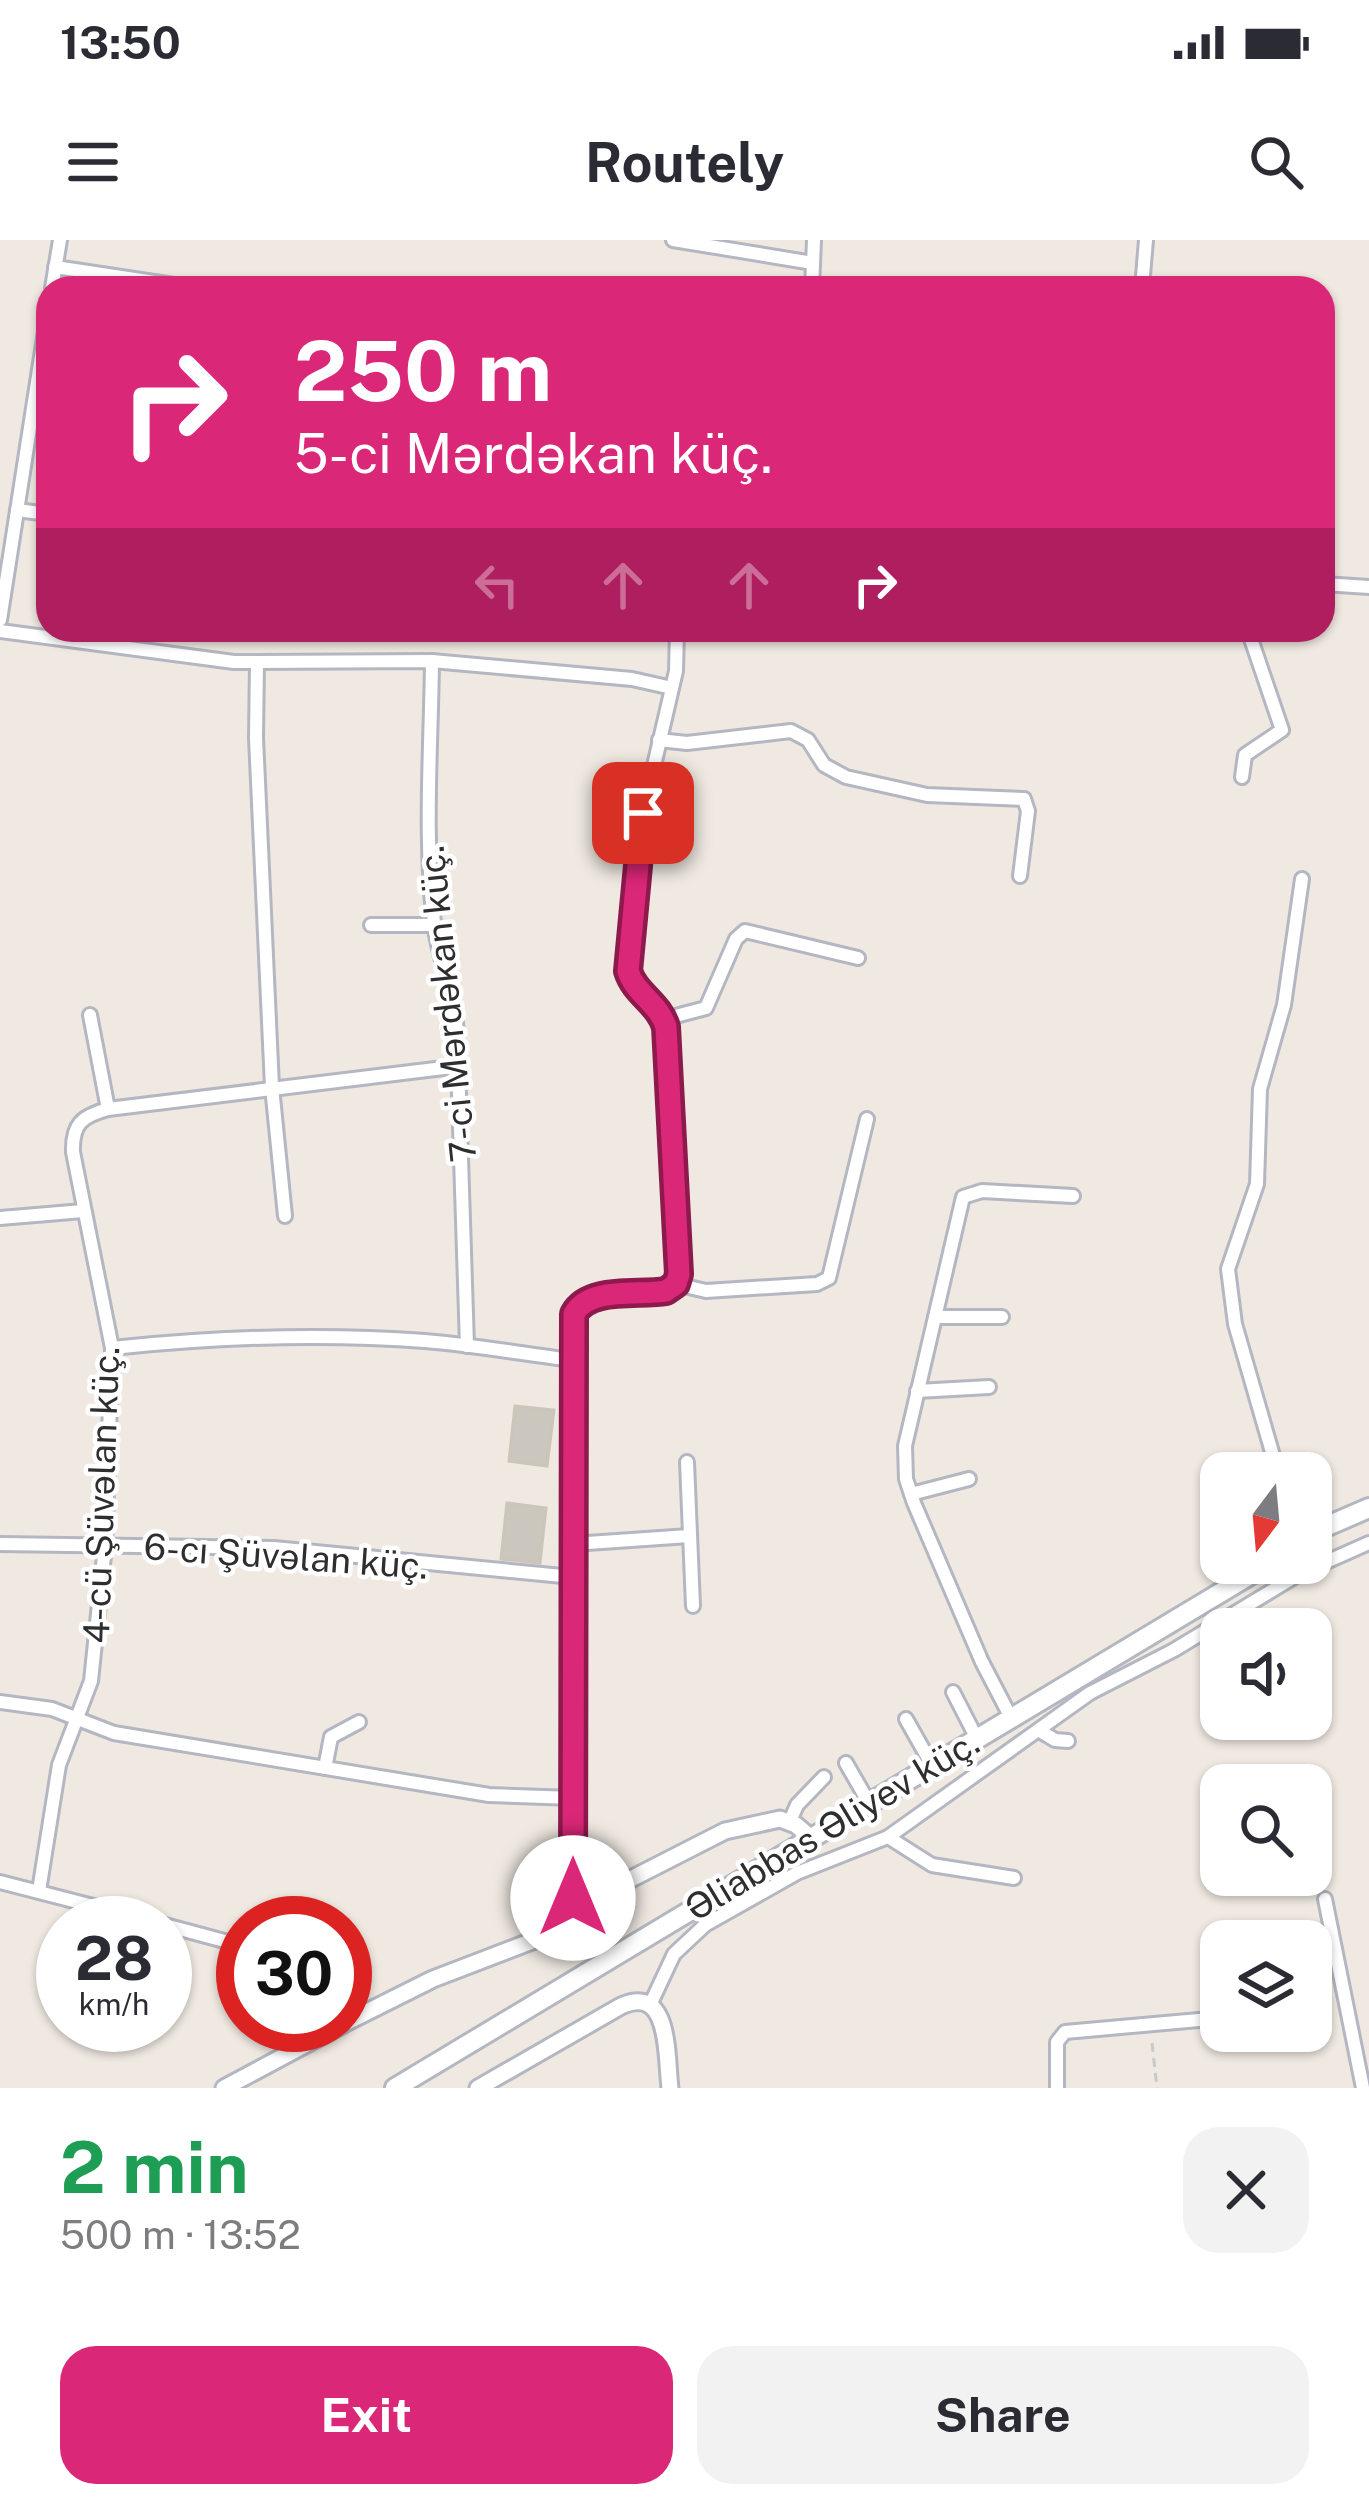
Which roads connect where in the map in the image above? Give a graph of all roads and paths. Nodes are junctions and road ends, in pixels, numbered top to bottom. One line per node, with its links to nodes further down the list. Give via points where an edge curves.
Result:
1 (59, 240): 6 (street)
2 (673, 240): 5 (street)
3 (814, 240): 5 (street)
4 (1146, 240): 10 (street)
5 (813, 263): 9 (street)
6 (55, 267): 7 (street); 8 (street)
7 (54, 276)
8 (115, 276)
9 (812, 276)
10 (1143, 276)
11 (36, 389): 12 (street)
12 (17, 510): 13 (street); 16 (street)
13 (36, 512)
14 (1335, 585): 15 (street)
15 (1369, 586)
16 (0, 620)
17 (0, 631): 18 (street)
18 (36, 635)
19 (91, 642): 23 (street)
20 (676, 642): 24 (street)
21 (1253, 642): 26 (street, via 1282,730 1245,755)
22 (432, 661): 23 (street); 24 (street); 29 (street, 7-ci Mərdəkan küç.)
23 (257, 662): 35 (street)
24 (672, 688): 25 (street)
25 (658, 740): 27 (street, via 791,731 846,777 927,795 1024,799); 33 (street, via 627,957 633,984)
26 (1242, 777)
27 (1020, 876)
28 (1302, 879): 50 (street, via 1284,1005 1260,1089 1257,1184 1228,1269 1235,1324)
29 (434, 925): 30 (street); 34 (street, 7-ci Mərdəkan küç., via 454,999)
30 (371, 926)
31 (858, 958): 33 (street, via 745,931 706,1008)
32 (90, 1015): 36 (street)
33 (664, 1019): 42 (street)
34 (460, 1066): 35 (street); 45 (street, 7-ci Mərdəkan küç.)
35 (272, 1088): 36 (street); 40 (street)
36 (108, 1109): 39 (street, 4-cü Şüvəlan küç., via 74,1129)
37 (868, 1119): 42 (street, via 830,1279 706,1291)
38 (1073, 1196): 43 (street, via 963,1197)
39 (83, 1211): 41 (street); 46 (street, 4-cü Şüvəlan küç.)
40 (285, 1216)
41 (0, 1218)
42 (676, 1284): 47 (street, via 584,1300 574,1314)
43 (935, 1317): 44 (street); 49 (street)
44 (1002, 1317)
45 (466, 1346): 46 (street, via 260,1336); 47 (street)
46 (112, 1348): 62 (street, 4-cü Şüvəlan küç.)
47 (572, 1360): 60 (street)
48 (989, 1387): 49 (street)
49 (916, 1391): 53 (street, via 905,1447)
50 (1272, 1452)
51 (687, 1462): 58 (street)
52 (969, 1479): 53 (street)
53 (911, 1494): 69 (street)
54 (1369, 1508): 56 (main road)
55 (1369, 1517): 57 (main road)
56 (1332, 1526)
57 (1332, 1530)
58 (689, 1536): 60 (street); 66 (street)
59 (0, 1544): 62 (street, 6-cı Şüvəlan küç.)
60 (573, 1544): 63 (street)
61 (1369, 1544): 74 (street, via 1299,1574 1090,1693)
62 (105, 1546): 63 (street, 6-cı Şüvəlan küç., via 274,1548); 70 (street, 4-cü Şüvəlan küç., via 92,1681)
63 (572, 1577): 81 (street)
64 (1217, 1584): 69 (main road)
65 (1233, 1584): 82 (main road, Əliabbas Əliyev küç.)
66 (693, 1606)
67 (953, 1692): 73 (street)
68 (0, 1702): 70 (street)
69 (1007, 1710): 73 (main road)
70 (76, 1718): 78 (street, via 114,1733); 86 (street, 4-cü Şüvəlan küç., via 58,1765)
71 (906, 1719): 76 (street)
72 (358, 1722): 78 (street, via 337,1730)
73 (974, 1731): 76 (main road)
74 (1040, 1731): 75 (street); 83 (street)
75 (1068, 1741)
76 (928, 1758): 80 (main road)
77 (846, 1762): 80 (street)
78 (325, 1768): 81 (street, via 489,1795)
79 (824, 1777): 82 (street, via 797,1805)
80 (865, 1796): 82 (main road)
81 (574, 1798): 89 (street)
82 (802, 1830): 89 (street, via 763,1820 725,1832); 96 (main road); 97 (main road, Əliabbas Əliyev küç.)
83 (888, 1838): 84 (street, via 932,1865); 90 (street, via 782,1880 705,1924 674,1954)
84 (1014, 1878)
85 (0, 1882): 86 (street)
86 (39, 1891): 87 (street)
87 (58, 1896)
88 (1324, 1899): 102 (street)
89 (578, 1915): 91 (street, via 537,1941)
90 (651, 2003): 98 (street, via 631,2001); 99 (street, via 663,2029)
91 (372, 2010)
92 (1200, 2020): 100 (street, via 1066,2032 1057,2042)
93 (1152, 2043): 101 (path)
94 (291, 2052): 95 (street)
95 (224, 2088)
96 (380, 2088)
97 (394, 2088)
98 (478, 2088)
99 (670, 2088)
100 (1057, 2088)
101 (1156, 2088)
102 (1364, 2088)

